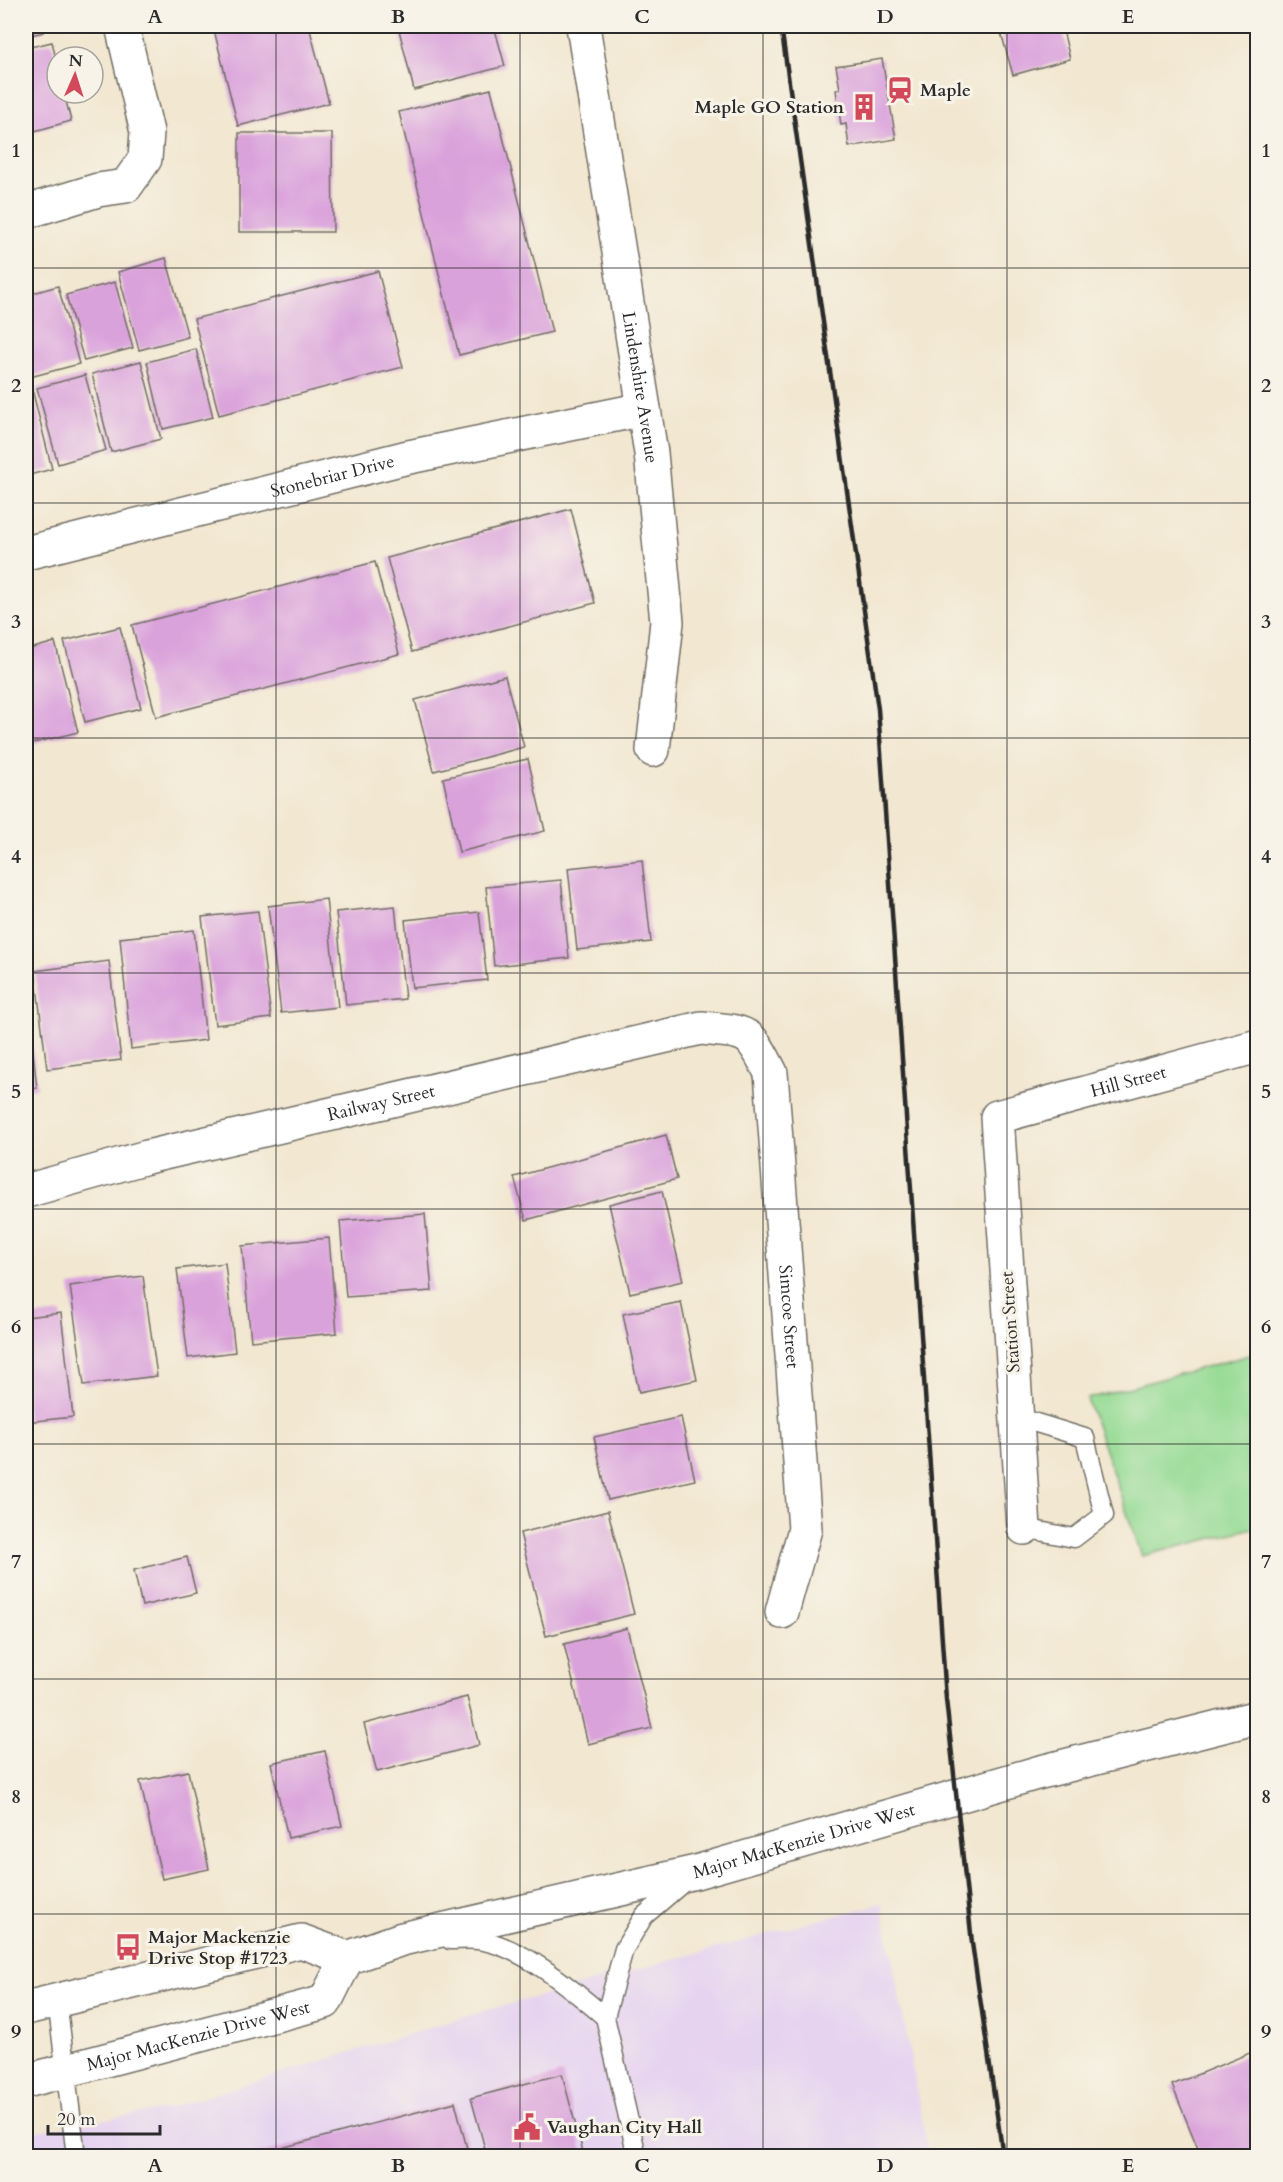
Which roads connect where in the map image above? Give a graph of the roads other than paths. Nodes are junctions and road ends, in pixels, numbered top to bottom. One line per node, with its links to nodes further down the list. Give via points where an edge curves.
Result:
1 (122, 26): 3 (street, via 147,132 145,159 126,186 98,190)
2 (582, 26): 4 (street, Lindenshire Avenue)
3 (26, 212)
4 (644, 409): 5 (street, Stonebriar Drive, via 404,458); 6 (street, Lindenshire Avenue, via 667,622)
5 (26, 554)
6 (653, 750)
7 (740, 1031): 10 (street, Railway Street, via 700,1028 147,1157); 13 (street, Simcoe Street, via 756,1044 771,1073 805,1529)
8 (1257, 1046): 9 (street, Hill Street)
9 (997, 1117): 11 (street, Station Street)
10 (26, 1191)
11 (1017, 1417): 12 (street, Station Street); 12 (lane, via 1085,1438 1104,1515 1074,1538)
12 (1024, 1528)
13 (782, 1612)
14 (1257, 1717): 15 (street, Major MacKenzie Drive West, via 1037,1773)
15 (696, 1872): 16 (street, Major MacKenzie Drive West); 20 (lane, via 644,1916 624,1949)
16 (402, 1939): 17 (street, Major MacKenzie Drive West); 20 (lane, via 480,1940 525,1957 576,1992)
17 (348, 1958): 18 (street, via 301,1941); 21 (street, Major MacKenzie Drive West, via 325,2002 136,2050)
18 (57, 2000): 19 (street); 21 (lane)
19 (26, 2008)
20 (604, 2018): 24 (lane)
21 (68, 2072): 22 (street, Major MacKenzie Drive West); 23 (lane)
22 (26, 2081)
23 (76, 2157)
24 (637, 2157)

